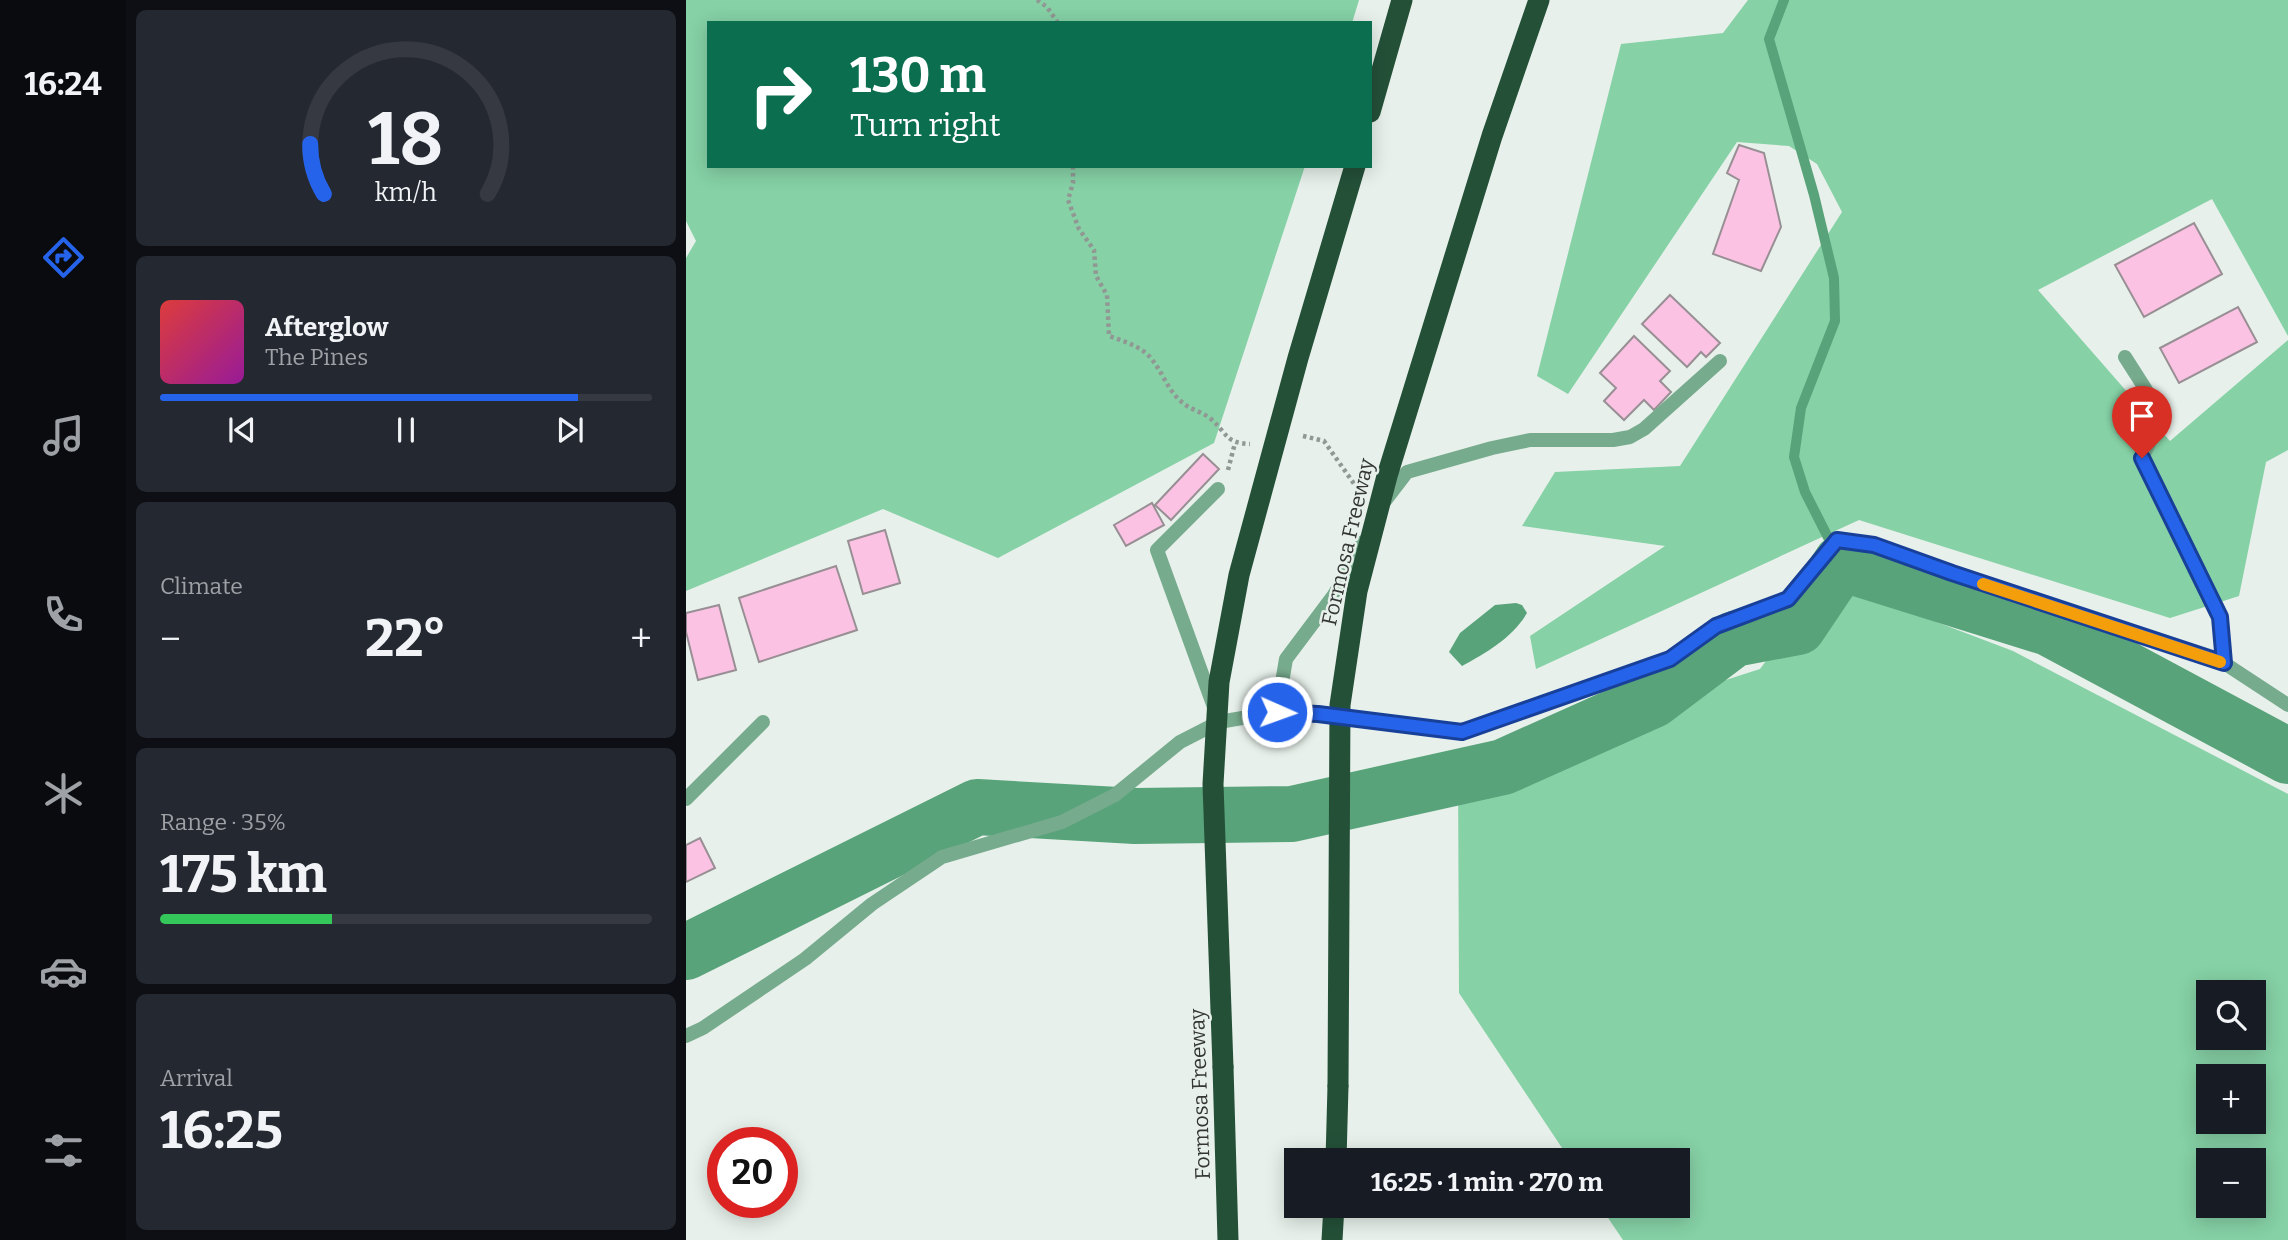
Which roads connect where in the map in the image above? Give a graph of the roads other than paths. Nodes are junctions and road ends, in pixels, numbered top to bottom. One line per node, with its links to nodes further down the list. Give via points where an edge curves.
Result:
1 (1402, 0): 3 (highway)
2 (1539, 0): 15 (highway, Formosa Freeway, bridge, via 1387,476 1357,591 1340,705)
3 (1372, 105)
4 (1354, 168): 17 (highway, Formosa Freeway, bridge, via 1243,563 1219,682 1213,784)
5 (2125, 357): 8 (lane, via 2162,415 2142,458 2220,617)
6 (1720, 361): 10 (lane, via 1630,437 1530,440 1407,472 1379,511 1334,595 1286,659)
7 (1218, 489): 12 (lane, via 1157,550)
8 (2224, 663): 9 (lane); 10 (lane, via 1874,545 1837,540 1788,599 1716,626 1670,659 1462,732)
9 (2288, 705)
10 (1277, 712): 12 (lane)
11 (763, 722): 13 (lane)
12 (1219, 722): 14 (lane, via 1180,742 1115,795 1062,822 942,857 872,904 805,959)
13 (686, 799)
14 (686, 1036)
15 (1336, 1148)
16 (1333, 1218): 18 (highway)
17 (1228, 1240)
18 (1332, 1240)

